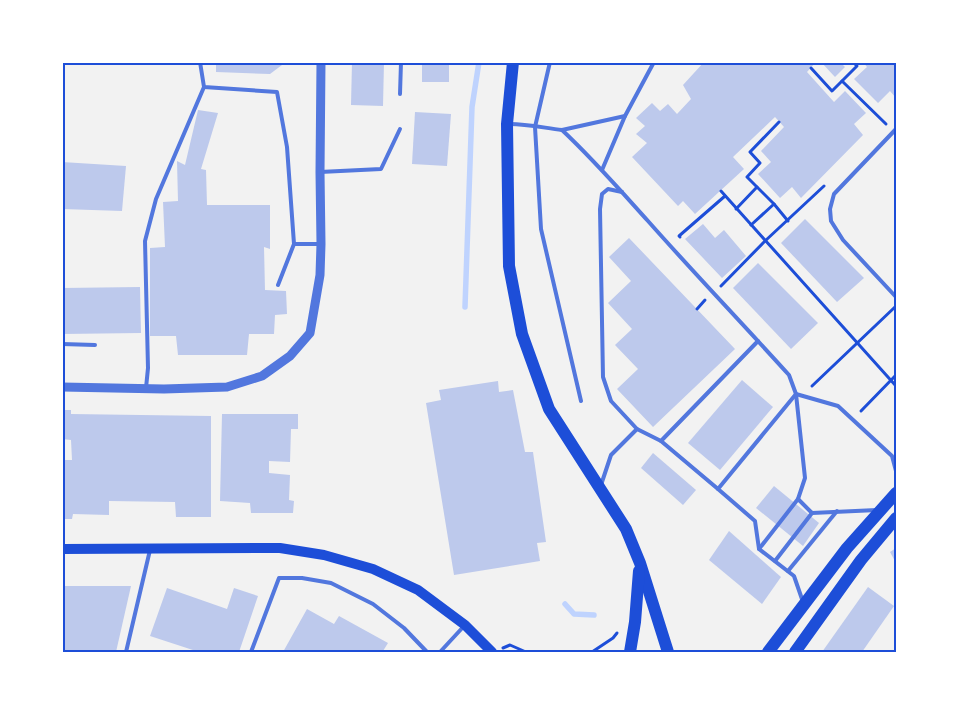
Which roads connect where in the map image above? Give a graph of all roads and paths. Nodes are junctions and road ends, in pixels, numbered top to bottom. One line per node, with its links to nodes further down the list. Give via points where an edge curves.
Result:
1 (200, 62): 10 (lane)
2 (321, 62): 21 (street)
3 (401, 62): 11 (lane)
4 (513, 62): 15 (main road)
5 (550, 62): 16 (lane)
6 (654, 62): 12 (lane)
7 (853, 62): 9 (path, via 857,66)
8 (811, 68): 9 (path, via 832,91)
9 (842, 81): 13 (path, via 886,125)
10 (204, 88): 33 (lane, via 278,92 287,147); 51 (lane, via 156,199 145,241)
11 (400, 94)
12 (625, 116): 19 (lane); 20 (lane)
13 (892, 120)
14 (779, 122): 23 (path, via 750,152 760,163 747,177)
15 (507, 124): 16 (lane); 59 (main road, via 509,266 522,334 549,409)
16 (536, 127): 19 (lane); 53 (lane, via 541,229)
17 (400, 128): 21 (lane, via 381,170)
18 (896, 129): 39 (lane, via 834,194 830,209 831,221 843,240)
19 (562, 130): 20 (lane)
20 (602, 170): 25 (lane)
21 (320, 172): 34 (street)
22 (830, 180): 29 (path)
23 (757, 187): 27 (path); 28 (path)
24 (721, 191): 26 (path)
25 (623, 192): 38 (lane); 55 (lane, via 608,189 602,194 600,209 603,377 611,401)
26 (725, 196): 28 (path); 32 (path, via 679,236)
27 (774, 204): 29 (path); 30 (path)
28 (736, 209): 30 (path)
29 (788, 221): 31 (path)
30 (751, 226): 31 (path)
31 (765, 241): 37 (path); 44 (path)
32 (685, 243)
33 (294, 244): 34 (lane); 36 (lane)
34 (322, 244): 51 (street, via 310,332 290,356 262,376 227,387)
35 (715, 278): 37 (path)
36 (278, 285)
37 (721, 286): 38 (path)
38 (713, 292): 41 (path); 42 (lane)
39 (896, 297)
40 (896, 306): 44 (path)
41 (697, 309)
42 (758, 341): 52 (lane, via 789,375); 56 (lane)
43 (62, 344): 45 (lane)
44 (857, 344): 47 (path); 48 (path)
45 (96, 345)
46 (896, 375): 47 (path)
47 (891, 381): 49 (path); 54 (path)
48 (812, 386)
49 (896, 386)
50 (62, 387): 51 (street)
51 (146, 388)
52 (796, 394): 57 (lane, via 838,406 892,456); 58 (lane); 61 (lane, via 805,478)
53 (581, 401)
54 (861, 411)
55 (637, 429): 56 (lane); 59 (lane, via 611,455)
56 (661, 442): 58 (lane)
57 (896, 471)
58 (718, 489): 68 (lane, via 755,521)
59 (600, 490): 70 (main road, via 626,530)
60 (896, 493): 62 (main road)
61 (798, 499): 64 (lane); 68 (lane)
62 (882, 510): 63 (lane); 72 (main road)
63 (837, 511): 64 (lane); 71 (lane)
64 (812, 513): 69 (lane)
65 (896, 518): 83 (main road, via 861,560)
66 (150, 548): 67 (main road); 73 (main road, via 280,548 324,555 373,569 418,590); 74 (lane)
67 (62, 549)
68 (759, 549): 69 (lane)
69 (774, 561): 71 (lane)
70 (640, 563): 80 (main road); 81 (main road)
71 (788, 571): 72 (lane, via 794,576)
72 (804, 606): 82 (main road)
73 (465, 625): 77 (lane); 78 (main road)
74 (126, 652)
75 (252, 652): 76 (lane, via 280,578 302,578 331,583 373,604 404,628)
76 (427, 652)
77 (440, 652)
78 (492, 652): 79 (path, via 510,645)
79 (526, 652)
80 (630, 652)
81 (668, 652)
82 (768, 652)
83 (795, 652)

